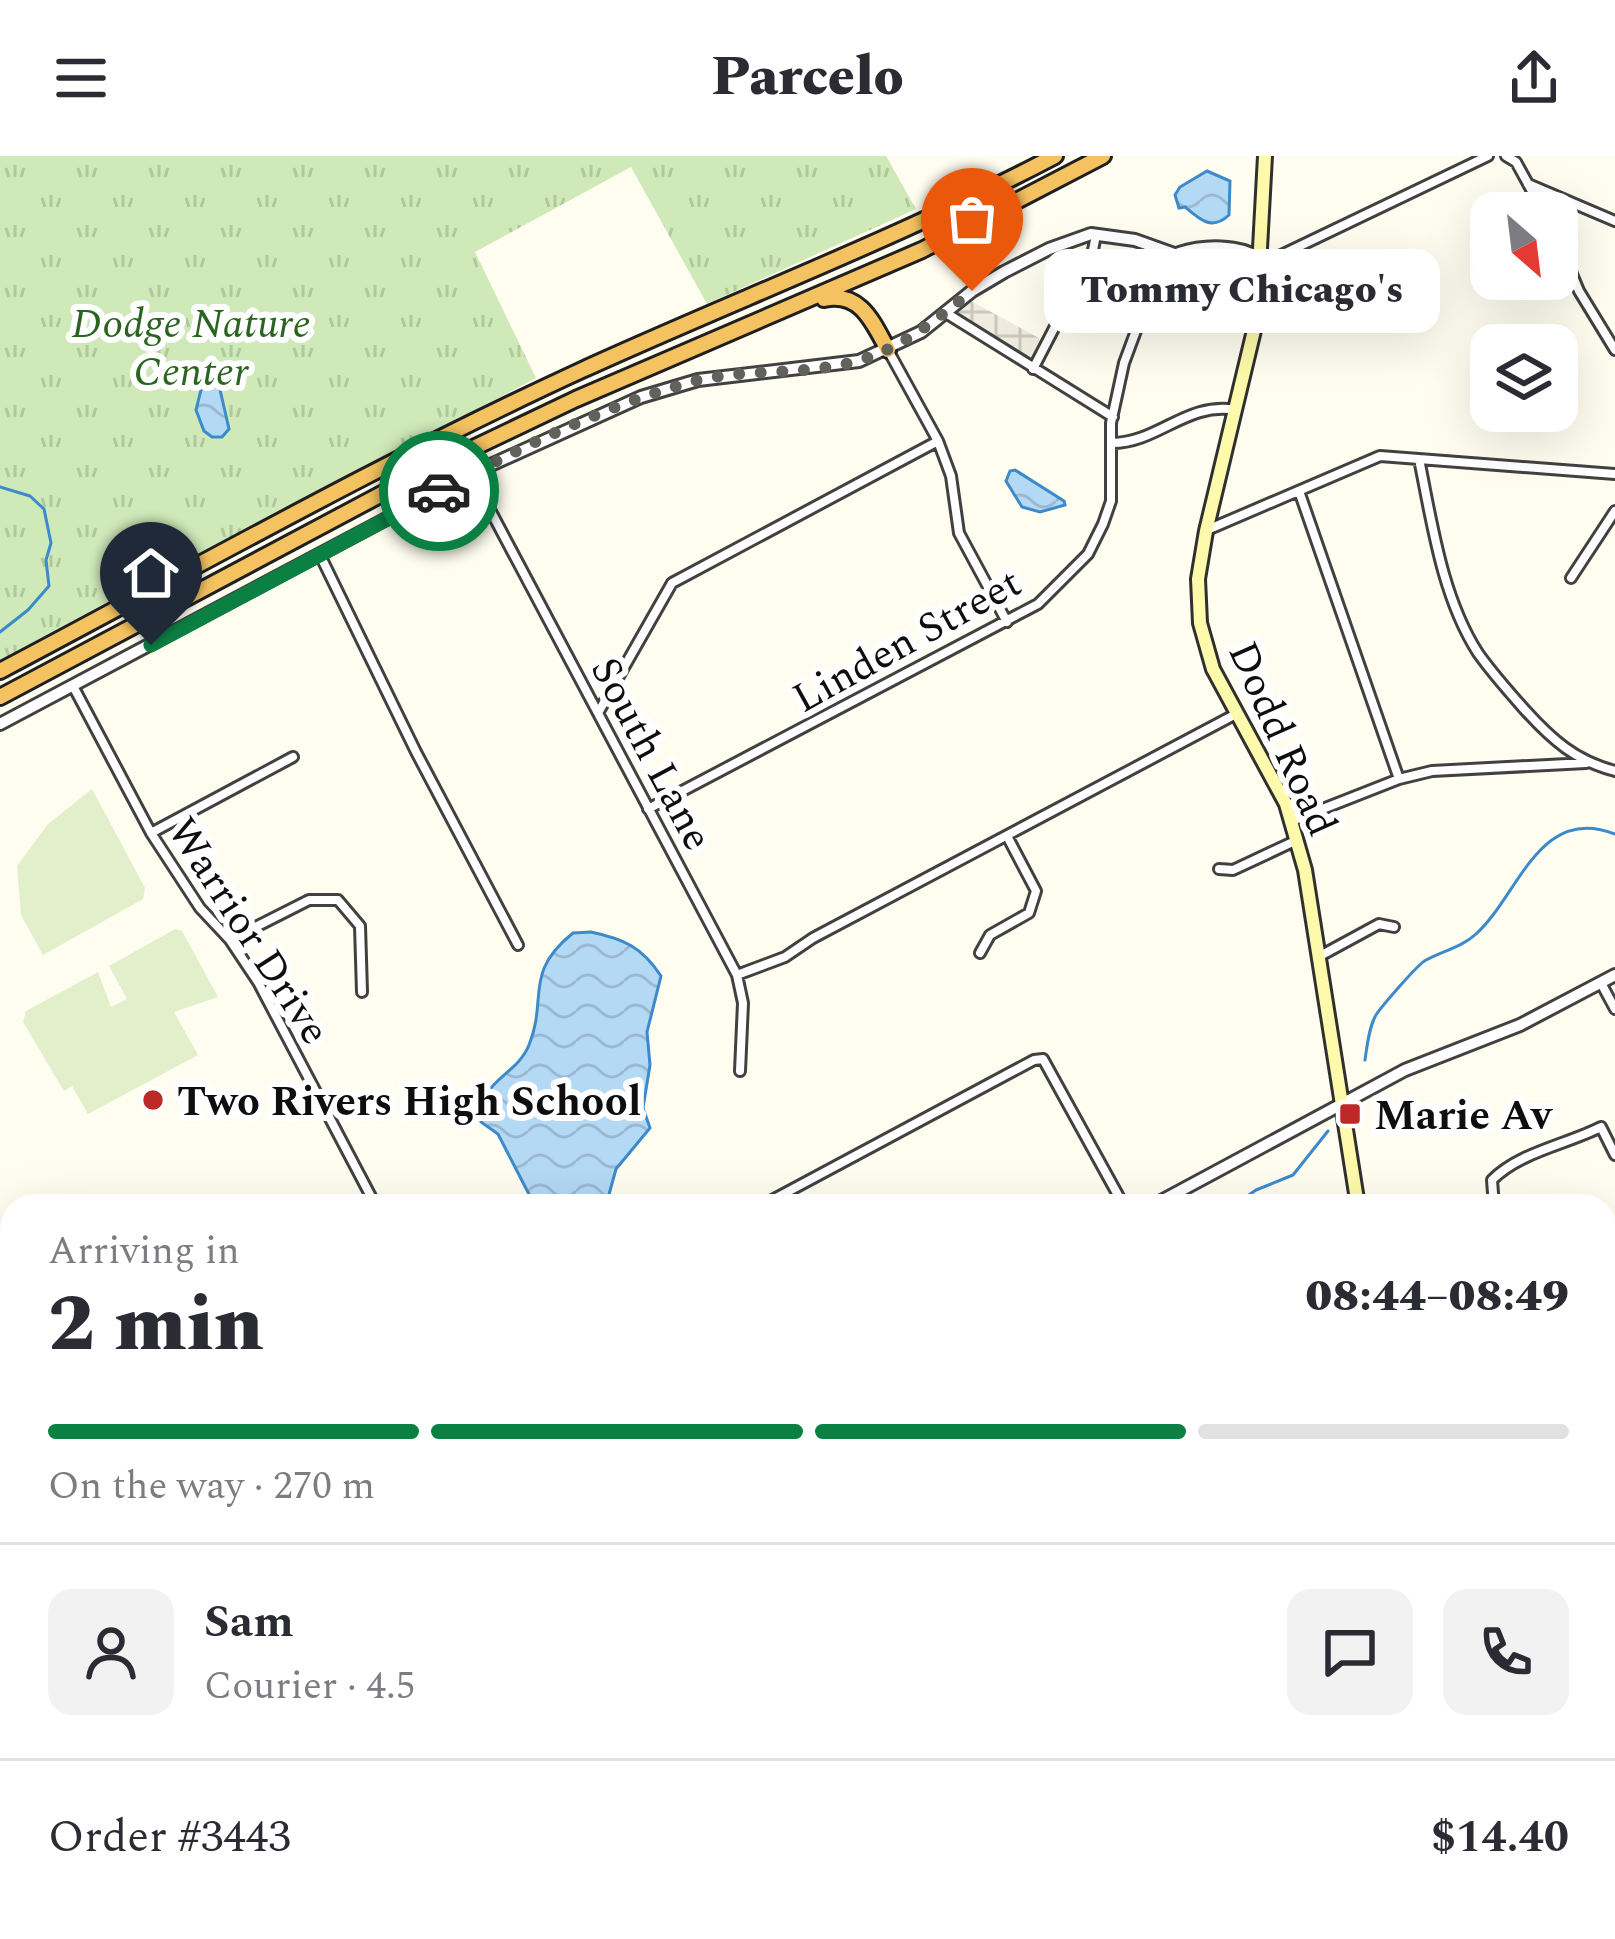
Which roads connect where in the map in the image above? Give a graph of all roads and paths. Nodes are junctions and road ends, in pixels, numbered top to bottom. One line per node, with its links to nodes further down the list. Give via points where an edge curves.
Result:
1 (1055, 156): 18 (highway, via 944,213)
2 (1102, 156): 13 (highway)
3 (1265, 156): 11 (main road, Dodd Road)
4 (1488, 156): 11 (street)
5 (1506, 156): 6 (street)
6 (1528, 184): 7 (street); 8 (street)
7 (1532, 192)
8 (1615, 221)
9 (1096, 235): 10 (street); 14 (street, via 1048,249); 17 (street)
10 (1179, 254): 11 (street, via 1247,249); 20 (street, Linden Street, via 1137,328)
11 (1261, 259): 19 (main road, Dodd Road)
12 (1578, 289): 16 (street)
13 (790, 308): 15 (highway, via 846,298 868,313); 23 (highway)
14 (945, 312): 15 (street); 17 (street)
15 (888, 350): 21 (street); 26 (street, via 845,363 698,380 641,397)
16 (1615, 350)
17 (1033, 369): 20 (street)
18 (572, 375): 23 (highway, via 567,394); 33 (highway)
19 (1238, 410): 22 (street, via 1201,410 1139,440); 29 (main road, Dodd Road)
20 (1113, 417): 22 (street, Linden Street)
21 (938, 441): 32 (street, via 959,533); 36 (street, via 672,583)
22 (1112, 443): 32 (street, Linden Street, via 1112,501 1088,554 1058,588)
23 (467, 451): 35 (highway)
24 (1419, 459): 25 (street); 27 (street, via 1380,456); 40 (street, via 1437,547 1477,651 1551,739)
25 (1615, 473)
26 (471, 474): 30 (street); 36 (street, South Lane)
27 (1299, 490): 29 (street); 42 (street)
28 (1615, 511): 31 (street)
29 (1206, 531): 37 (main road, Dodd Road, via 1200,623)
30 (320, 555): 34 (street); 51 (street)
31 (1571, 578)
32 (1006, 622): 43 (street, Linden Street)
33 (0, 670)
34 (73, 686): 38 (street); 45 (street, Warrior Drive)
35 (0, 697)
36 (598, 713): 43 (street, South Lane)
37 (1236, 714): 44 (main road, Dodd Road); 46 (street)
38 (0, 724)
39 (292, 757): 45 (street)
40 (1586, 764): 41 (street); 42 (street)
41 (1615, 772)
42 (1399, 779): 44 (street)
43 (649, 809): 54 (street, South Lane)
44 (1292, 821): 47 (main road, Dodd Road)
45 (151, 833): 50 (street, Warrior Drive)
46 (1007, 836): 52 (street, via 1036,891 1028,914 990,935); 54 (street)
47 (1297, 840): 48 (street, via 1233,870); 53 (main road, Dodd Road)
48 (1219, 868)
49 (1394, 927): 53 (street, via 1379,924)
50 (230, 940): 57 (street, via 309,900 338,900 360,926); 62 (street, Warrior Drive)
51 (518, 945)
52 (980, 953)
53 (1318, 957): 60 (main road, Dodd Road)
54 (737, 975): 59 (street, South Lane)
55 (1615, 975): 56 (street)
56 (1601, 982): 58 (street); 60 (street)
57 (362, 992)
58 (1615, 1010)
59 (740, 1072)
60 (1342, 1103): 65 (street); 66 (main road, Dodd Road)
61 (1615, 1155): 67 (street, via 1600,1127 1509,1163 1492,1180)
62 (370, 1194)
63 (783, 1194): 64 (street, via 1043,1059)
64 (1117, 1194)
65 (1174, 1194)
66 (1356, 1194)
67 (1493, 1194)

